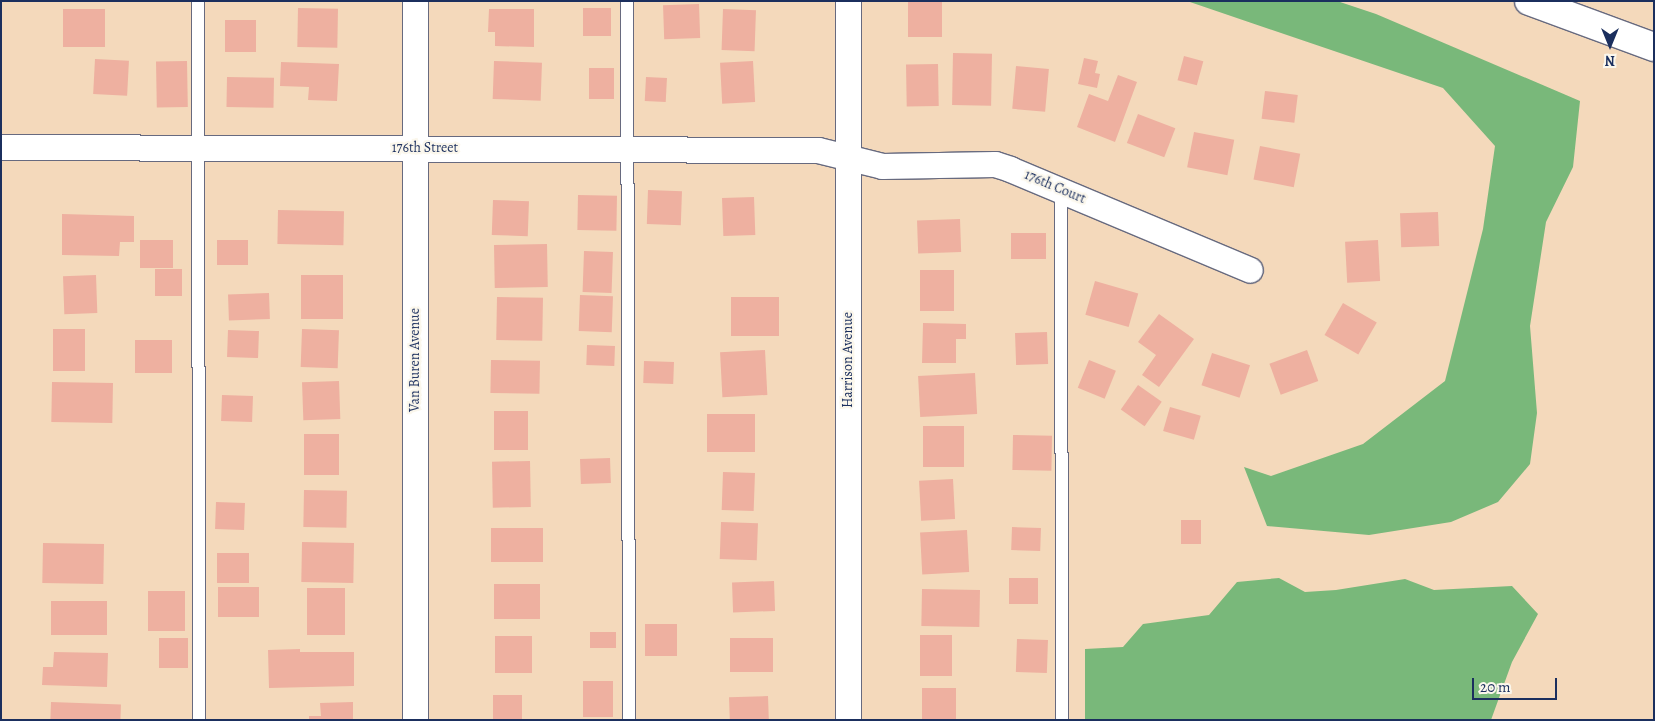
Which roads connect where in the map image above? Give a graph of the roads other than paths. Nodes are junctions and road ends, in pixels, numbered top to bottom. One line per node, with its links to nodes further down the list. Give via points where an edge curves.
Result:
1 (198, 1): 8 (lane)
2 (415, 1): 9 (street, Van Buren Avenue)
3 (627, 1): 10 (lane)
4 (848, 1): 11 (street, Harrison Avenue)
5 (1529, 1): 6 (highway)
6 (1654, 47)
7 (1, 147): 8 (street, 176th Street)
8 (198, 148): 9 (street, 176th Street); 14 (lane)
9 (415, 148): 10 (street, 176th Street); 15 (street, Van Buren Avenue)
10 (628, 149): 11 (street, 176th Street, via 818,150); 16 (lane)
11 (848, 156): 12 (street, 176th Court, via 882,166 995,164); 17 (street, Harrison Avenue)
12 (1061, 190): 13 (street, 176th Court); 18 (lane)
13 (1250, 270)
14 (199, 720)
15 (415, 720)
16 (629, 720)
17 (848, 720)
18 (1062, 720)

